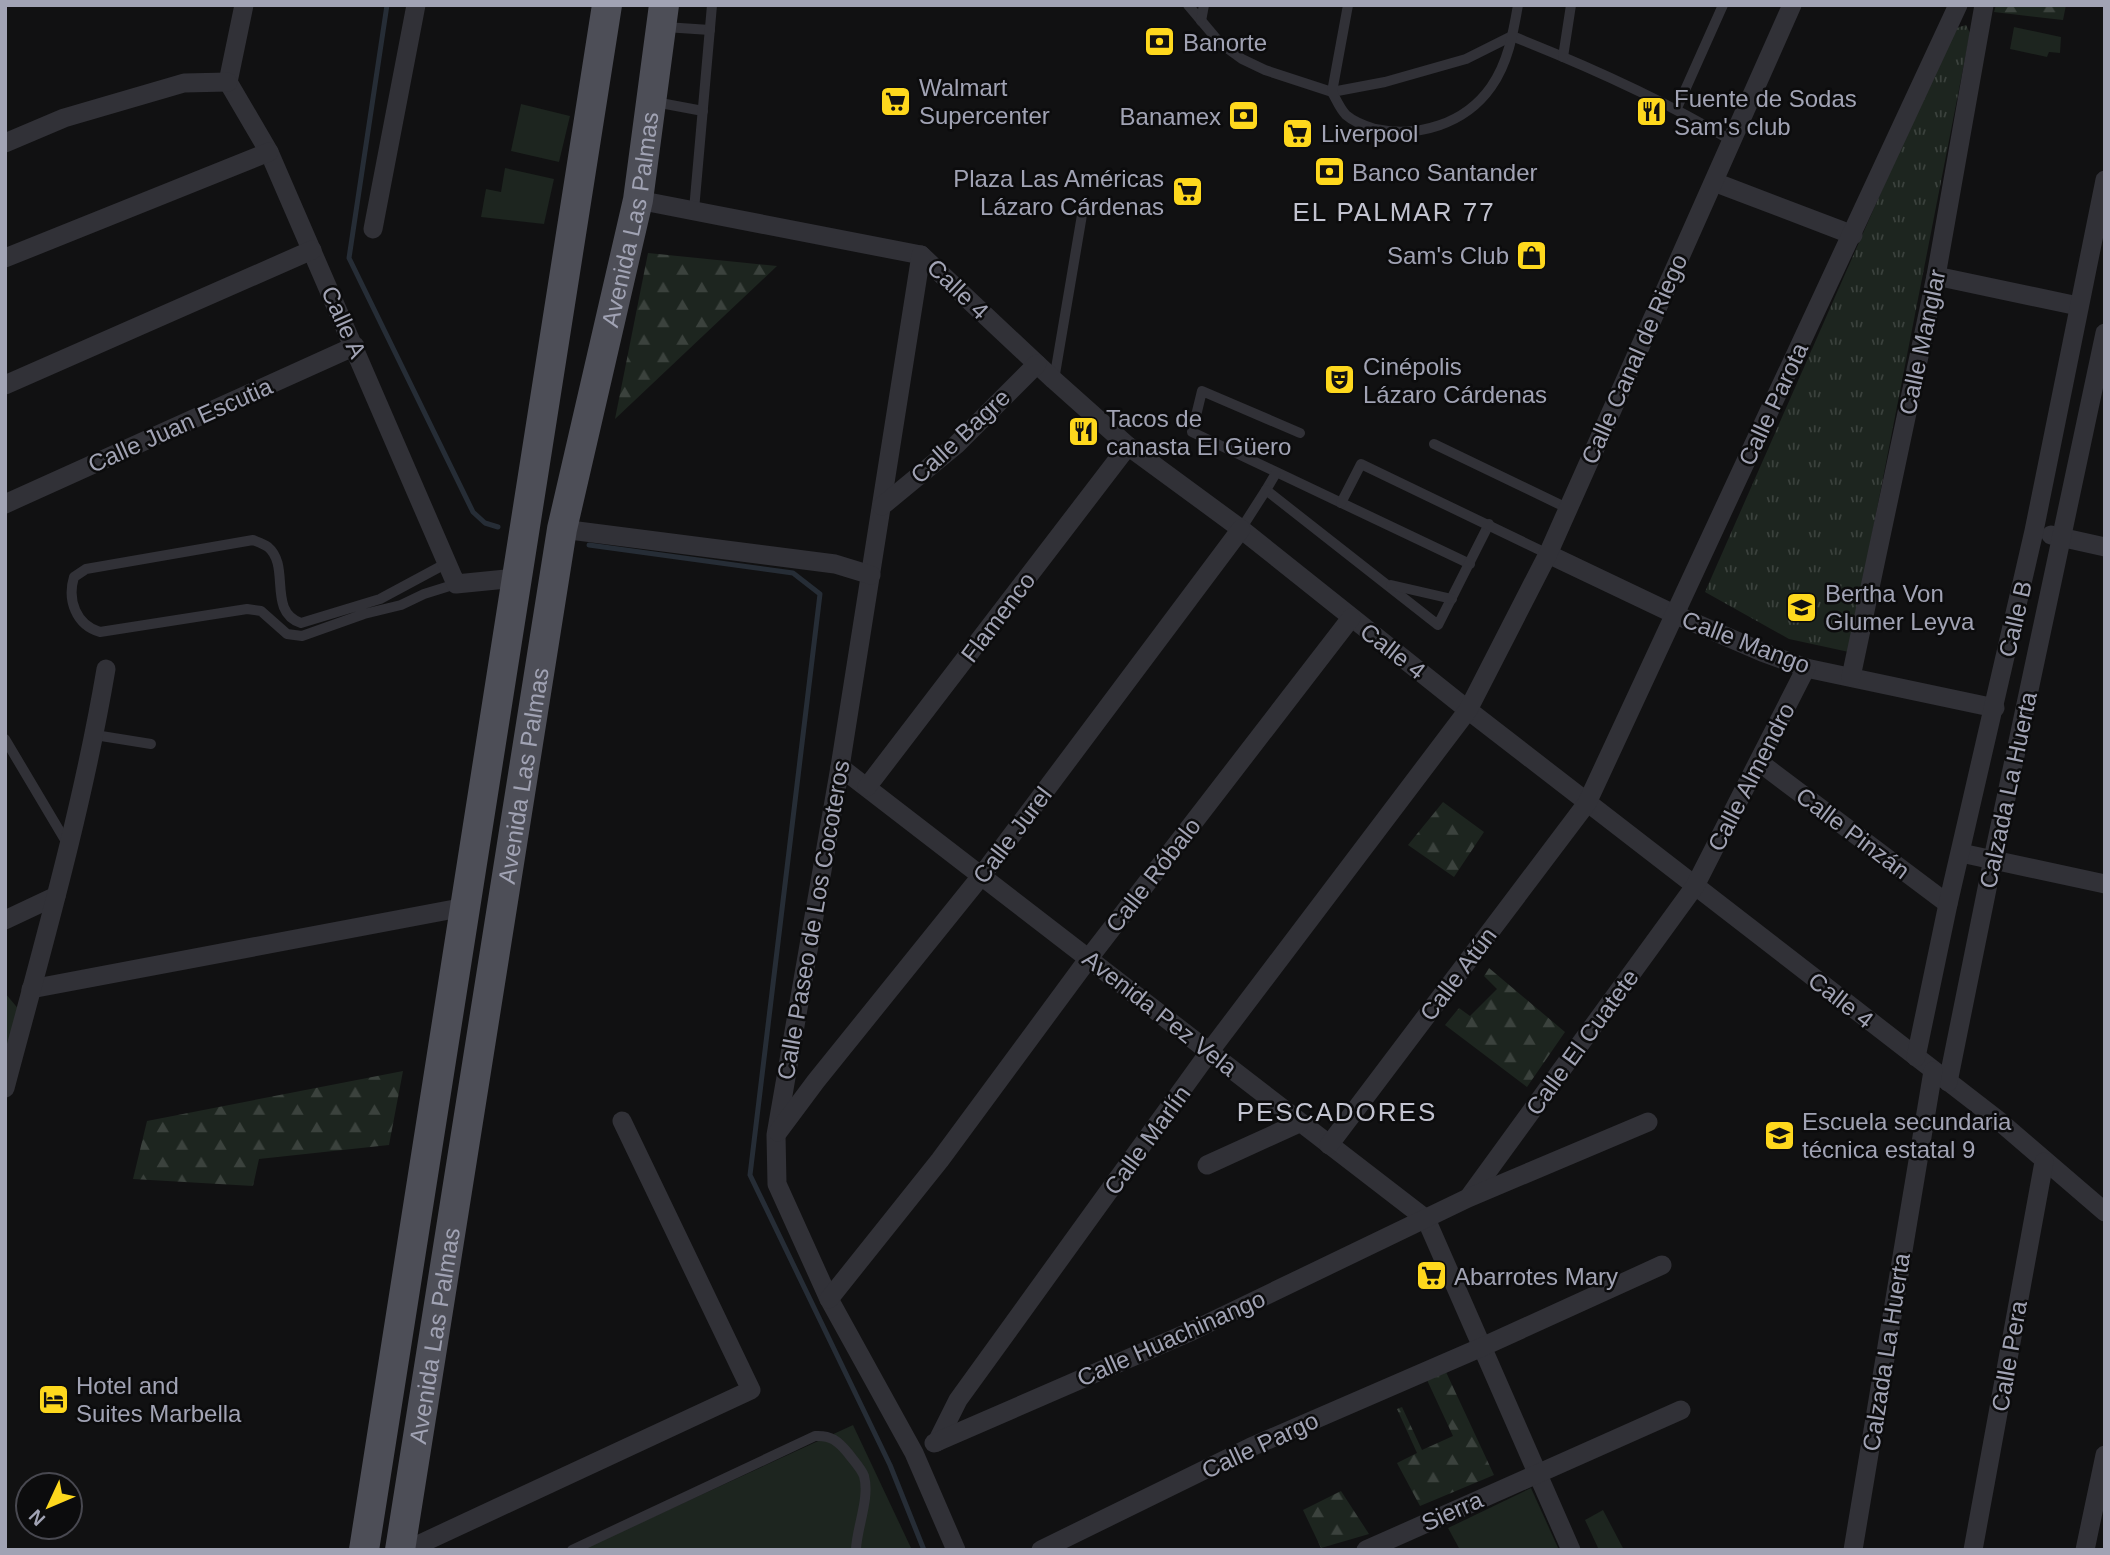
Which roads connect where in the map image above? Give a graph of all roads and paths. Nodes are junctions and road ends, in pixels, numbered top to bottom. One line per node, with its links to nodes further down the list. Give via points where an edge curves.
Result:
1 (244, 5): 19 (street)
2 (416, 5): 33 (street)
3 (607, 5): 64 (main road, Avenida Las Palmas)
4 (712, 5): 16 (lane)
5 (1188, 5): 15 (lane)
6 (1204, 5): 15 (lane)
7 (1348, 5): 20 (lane)
8 (1518, 5): 17 (lane)
9 (1571, 5): 18 (lane)
10 (1723, 5): 22 (lane)
11 (1793, 5): 24 (street, Calle Canal de Riego)
12 (1957, 8): 13 (street); 34 (street, Calle Parota)
13 (1983, 11): 38 (street, Calle Manglar)
14 (662, 16): 16 (lane); 21 (main road, Avenida Las Palmas)
15 (1201, 21): 20 (lane, via 1242,59)
16 (710, 30): 23 (lane)
17 (1512, 36): 18 (lane); 20 (lane, via 1465,59); 20 (lane, via 1505,64 1491,88 1447,123 1420,131 1364,126 1346,115)
18 (1563, 57): 22 (lane)
19 (229, 82): 25 (street, via 184,83 64,118); 26 (street, Calle A)
20 (1332, 92)
21 (651, 102): 23 (lane); 29 (main road, Avenida Las Palmas)
22 (1677, 108): 24 (lane)
23 (703, 111): 32 (lane)
24 (1732, 141): 28 (street, Calle Canal de Riego)
25 (5, 143)
26 (269, 152): 35 (street, Calle A); 37 (street)
27 (2105, 180): 30 (street, Calle B)
28 (1714, 182): 34 (street); 53 (street, Calle Canal de Riego)
29 (638, 200): 32 (street, Calle 4); 55 (main road, Avenida Las Palmas)
30 (2103, 202): 39 (street, Calle B)
31 (1083, 209): 43 (lane)
32 (694, 210): 36 (street, Calle 4)
33 (373, 229)
34 (1853, 235): 68 (street, Calle Parota)
35 (312, 250): 41 (street, Calle A); 44 (street)
36 (922, 254): 42 (street, Calle 4); 52 (street, Calle Paseo de Los Cocoteros)
37 (5, 258)
38 (1936, 276): 39 (street); 72 (street, Calle Manglar)
39 (2078, 306): 57 (street, Calle B)
40 (2105, 333): 58 (street, Calzada La Huerta)
41 (355, 346): 51 (street, Calle Juan Escutia); 61 (street, Calle A)
42 (1037, 364): 43 (street, Calle 4); 52 (street, Calle Bagre, via 956,445)
43 (1054, 380): 47 (street, Calle 4)
44 (5, 385)
45 (1300, 433): 48 (lane, via 1202,391 1192,432)
46 (1434, 444): 53 (lane)
47 (1128, 446): 56 (street, Calle 4); 80 (street, Flamenco)
48 (1276, 473): 49 (lane); 50 (lane)
49 (1266, 490): 56 (lane); 66 (lane)
50 (1341, 503): 54 (lane, via 1362,464); 62 (lane)
51 (5, 504)
52 (882, 506): 63 (street, Calle Paseo de Los Cocoteros)
53 (1567, 508): 60 (street, Calle Canal de Riego)
54 (1489, 524): 60 (lane); 62 (lane)
55 (562, 529): 63 (street, via 835,564); 119 (main road, Avenida Las Palmas)
56 (1241, 529): 69 (street, Calle 4); 85 (street, Calle Jurel)
57 (2034, 531): 58 (street); 73 (street, Calle B)
58 (2062, 537): 59 (street); 84 (street, Calzada La Huerta)
59 (2105, 547)
60 (1548, 554): 68 (street, Calle Mango); 74 (street, Calle Canal de Riego)
61 (447, 563): 65 (street, Calle A); 65 (lane, via 380,599 301,623 291,620 284,610 276,557 253,540 86,569 74,577 70,591 79,619 86,628 100,632 247,609 261,611 287,634 302,636)
62 (1471, 564): 67 (lane)
63 (871, 575): 79 (street, Calle Paseo de Los Cocoteros)
64 (516, 578): 65 (street); 90 (main road, Avenida Las Palmas)
65 (456, 584)
66 (1386, 584): 67 (lane); 67 (lane, via 1438,625)
67 (1452, 599)
68 (1674, 614): 70 (street, Calle Mango); 81 (street, Calle Parota)
69 (1351, 618): 74 (street, Calle 4); 92 (street, Calle Róbalo)
70 (1806, 668): 72 (street, Calle Mango); 78 (street, Calle Almendro)
71 (106, 669): 75 (street)
72 (1851, 677): 73 (street, Calle Mango)
73 (1995, 708): 83 (street, Calle B)
74 (1468, 710): 81 (street, Calle 4); 94 (street, Calle Marlín)
75 (95, 735): 77 (lane); 82 (street)
76 (5, 739): 82 (lane)
77 (151, 744)
78 (1759, 762): 87 (street, Calle Almendro); 89 (street, Calle Pinzán)
79 (840, 766): 80 (street, Avenida Pez Vela); 101 (street, Calle Paseo de Los Cocoteros)
80 (867, 787): 85 (street, Avenida Pez Vela)
81 (1587, 803): 87 (street, Calle 4); 102 (street, Calle Atún)
82 (69, 845): 88 (street)
83 (1961, 853): 84 (street); 89 (street, Calle B)
84 (1993, 859): 86 (street); 96 (street, Calzada La Huerta)
85 (982, 875): 92 (street, Avenida Pez Vela); 101 (street, Calle Jurel)
86 (2105, 884)
87 (1695, 886): 95 (street, Calle 4); 105 (street, Calle El Cuatete)
88 (56, 896): 91 (street); 93 (street)
89 (1948, 904): 95 (street, Calle B)
90 (465, 907): 93 (street); 118 (main road, Avenida Las Palmas)
91 (5, 920)
92 (1089, 958): 94 (street, Avenida Pez Vela); 109 (street, Calle Róbalo, via 940,1160)
93 (31, 989): 97 (street)
94 (1210, 1051): 100 (street, Avenida Pez Vela); 112 (street, Calle Marlín, via 958,1400)
95 (1916, 1057): 96 (street, Calle 4)
96 (1941, 1076): 103 (street, Calle 4); 126 (street, Calzada La Huerta)
97 (5, 1088)
98 (622, 1121): 120 (street, via 751,1390)
99 (1648, 1122): 105 (street, Calle Huachinango)
100 (1299, 1123): 102 (street, Avenida Pez Vela); 104 (street)
101 (776, 1135): 109 (street, Calle Paseo de Los Cocoteros, via 777,1184)
102 (1329, 1145): 107 (street, Avenida Pez Vela)
103 (2044, 1162): 106 (street, Calle 4); 127 (street, Calle Pera)
104 (1207, 1165)
105 (1468, 1198): 107 (street, Calle Huachinango)
106 (2105, 1212)
107 (1426, 1219): 110 (street, Avenida Pez Vela); 112 (street, Calle Huachinango, via 1192,1331)
108 (1662, 1265): 110 (street, Calle Pargo)
109 (830, 1299): 113 (street, Calle Paseo de Los Cocoteros)
110 (1482, 1347): 115 (street, Avenida Pez Vela); 123 (street, Calle Pargo, via 1251,1447)
111 (1681, 1410): 115 (street, Sierra)
112 (937, 1442): 113 (street, Calle Huachinango)
113 (914, 1453): 122 (street, Calle Paseo de Los Cocoteros)
114 (2105, 1455): 128 (street)
115 (1538, 1473): 124 (street, Sierra); 125 (street, Avenida Pez Vela)
116 (2105, 1542): 128 (street)
117 (856, 1549): 121 (lane, via 863,1475 840,1443 827,1435 816,1436)
118 (364, 1550)
119 (400, 1550)
120 (407, 1550)
121 (572, 1550)
122 (956, 1550)
123 (1041, 1550)
124 (1366, 1550)
125 (1572, 1550)
126 (1853, 1550)
127 (1973, 1550)
128 (2086, 1550)

